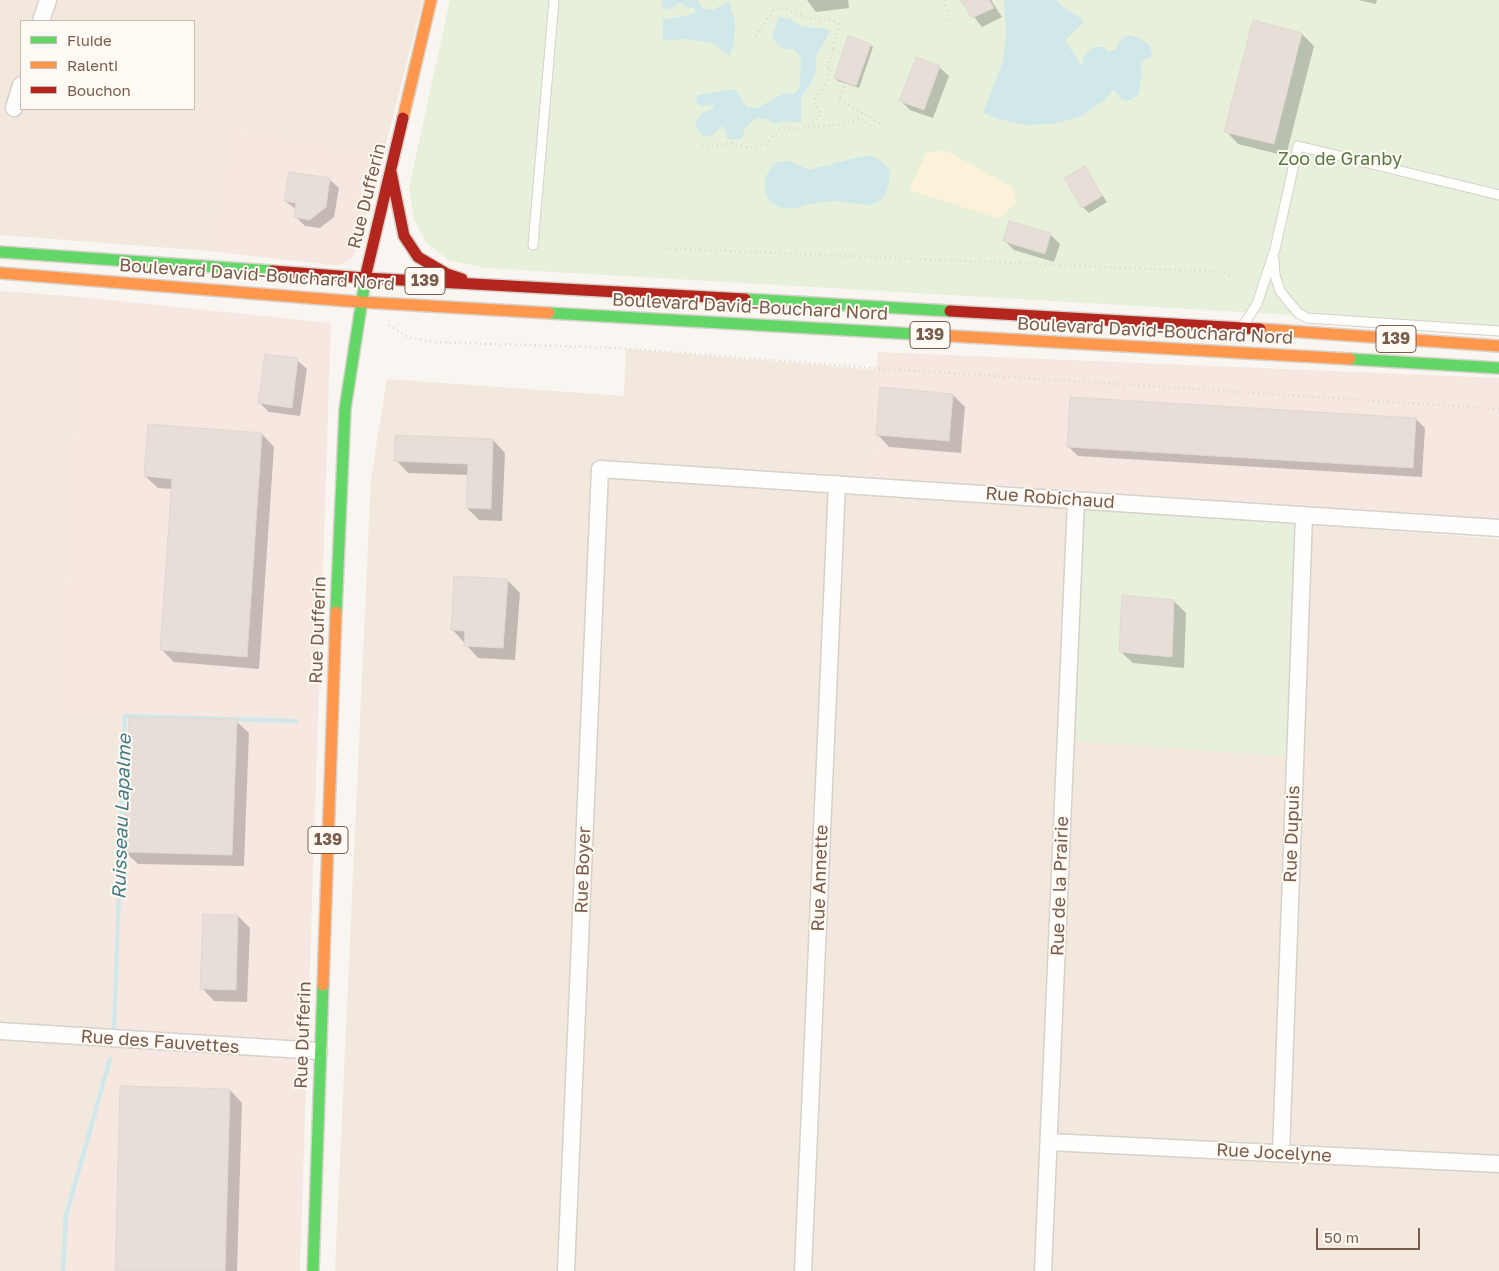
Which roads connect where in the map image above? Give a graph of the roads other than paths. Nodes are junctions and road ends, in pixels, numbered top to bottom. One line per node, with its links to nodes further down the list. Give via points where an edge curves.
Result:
1 (48, 0): 4 (street)
2 (431, 0): 7 (main road, Rue Dufferin)
3 (554, 0): 9 (lane)
4 (41, 20)
5 (20, 88): 6 (street)
6 (14, 108)
7 (392, 172): 13 (main road, Rue Dufferin); 14 (main road, via 404,236 418,256 447,274)
8 (1499, 194): 10 (lane, via 1298,146)
9 (533, 245)
10 (1275, 249): 18 (lane, via 1255,310); 19 (lane, via 1275,275 1280,291 1298,313 1307,318)
11 (0, 252): 13 (main road, Boulevard David-Bouchard Nord)
12 (0, 273): 15 (main road, Boulevard David-Bouchard Nord)
13 (365, 278): 14 (main road, Boulevard David-Bouchard Nord / 139); 15 (main road, Rue Dufferin / 139)
14 (485, 285): 18 (main road, Boulevard David-Bouchard Nord / 139)
15 (360, 302): 17 (main road, Boulevard David-Bouchard Nord / 139); 29 (main road, Rue Dufferin / 139, via 345,409 340,477)
16 (891, 323): 17 (lane)
17 (768, 326): 22 (main road, Boulevard David-Bouchard Nord / 139)
18 (1238, 329): 20 (lane); 21 (main road, Boulevard David-Bouchard Nord / 139)
19 (1499, 331)
20 (1217, 338)
21 (1499, 346)
22 (1499, 368)
23 (600, 469): 24 (street, Rue Robichaud); 34 (street, Rue Boyer)
24 (837, 484): 25 (street, Rue Robichaud); 35 (street, Rue Annette)
25 (1076, 500): 26 (street, Rue Robichaud); 30 (street, Rue de la Prairie)
26 (1304, 515): 27 (street, Rue Robichaud); 31 (street, Rue Dupuis)
27 (1499, 528)
28 (0, 1031): 29 (street, Rue des Fauvettes)
29 (319, 1051): 33 (main road, Rue Dufferin / 139)
30 (1049, 1142): 31 (street, Rue Jocelyne); 36 (street, Rue de la Prairie)
31 (1281, 1153): 32 (street, Rue Jocelyne)
32 (1499, 1164)
33 (313, 1271)
34 (566, 1271)
35 (803, 1271)
36 (1043, 1271)

